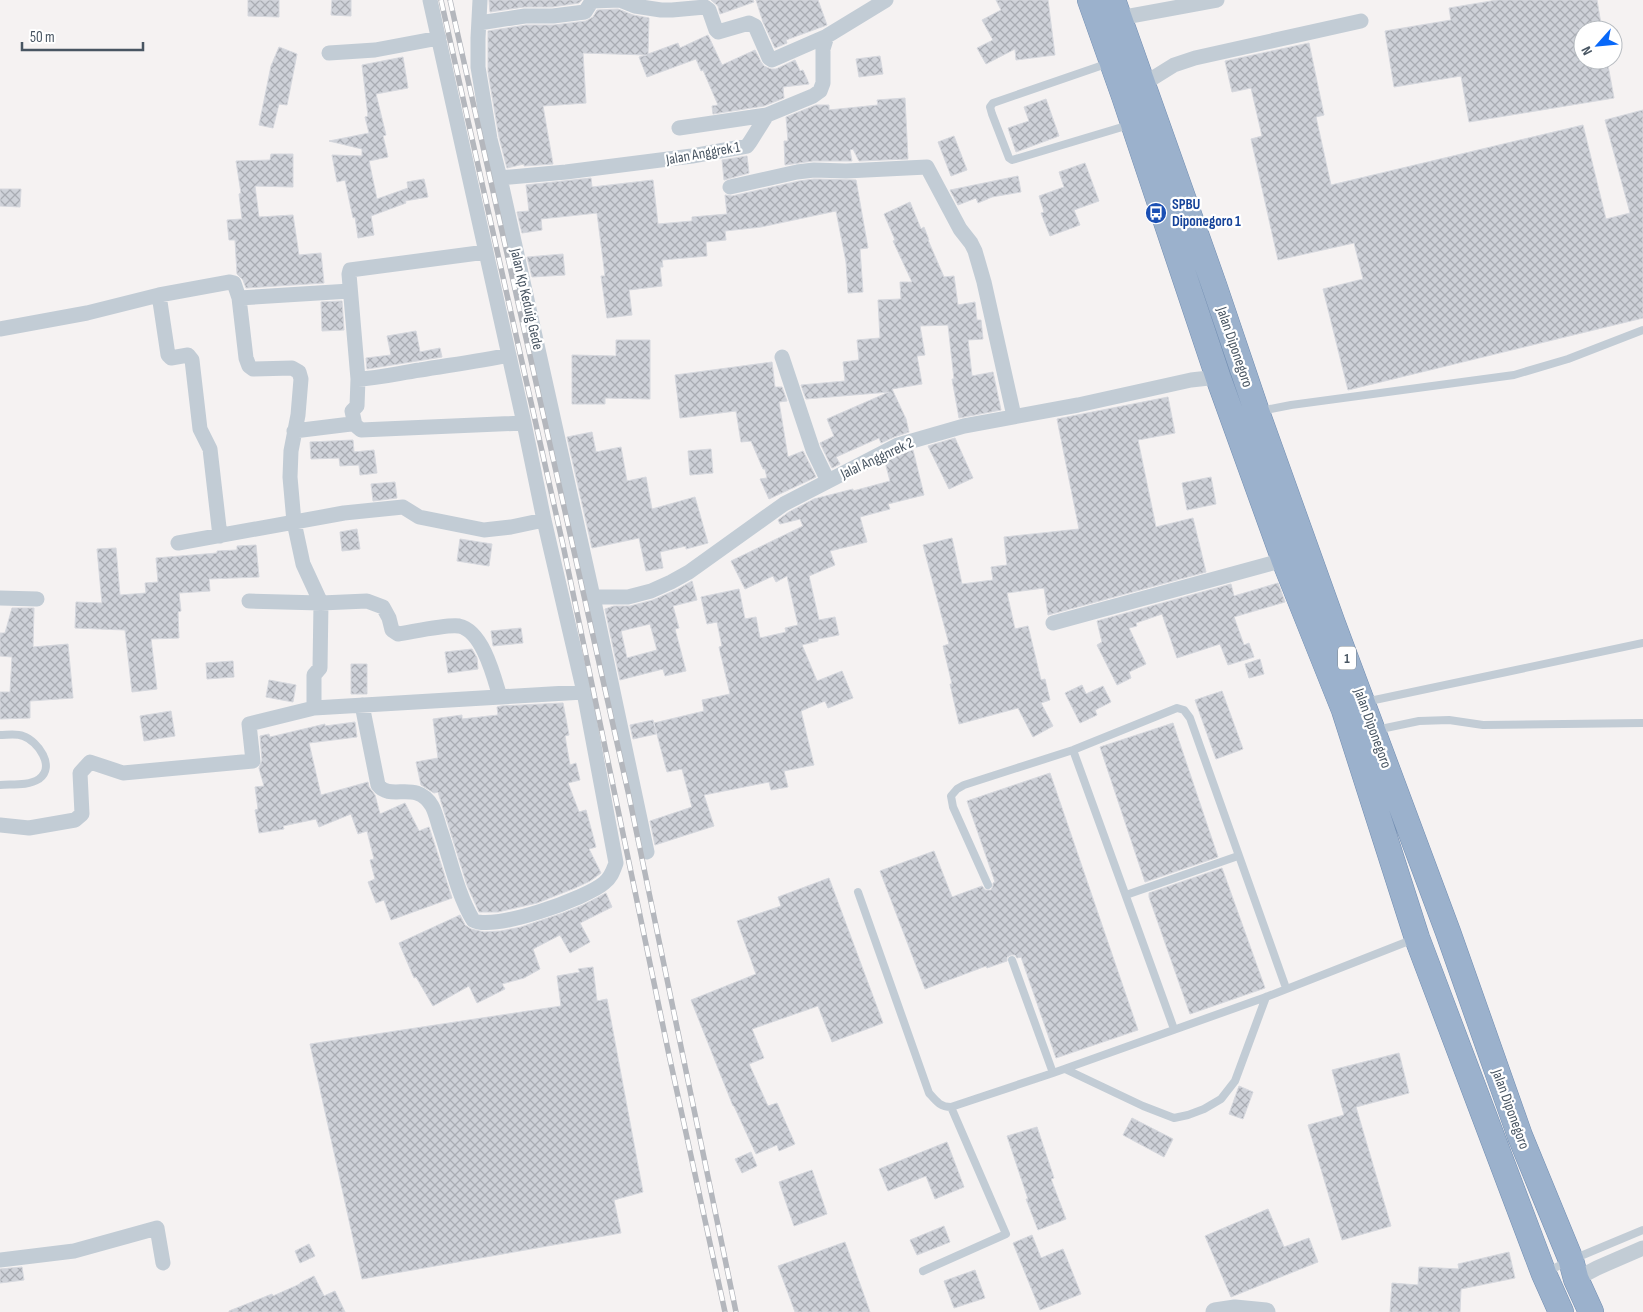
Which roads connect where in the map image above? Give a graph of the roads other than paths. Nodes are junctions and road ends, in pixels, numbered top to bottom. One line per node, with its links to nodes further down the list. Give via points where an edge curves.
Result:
1 (430, 0): 10 (street)
2 (480, 0): 8 (street, Jalan Kp Keduig Gede)
3 (886, 0): 9 (street)
4 (1090, 0): 6 (highway, Jalan Diponegoro / 1)
5 (1217, 0): 6 (street)
6 (1110, 14): 12 (highway, Jalan Diponegoro / 1); 13 (highway, Jalan Diponegoro / 1)
7 (1361, 21): 13 (street, via 1195,58 1174,65)
8 (479, 23): 9 (street, via 585,12 592,1 620,0 661,10 705,7 718,32 752,24 772,60); 17 (street, Jalan Kp Keduig Gede, via 478,67)
9 (826, 36): 14 (street, via 820,91)
10 (439, 38): 11 (street, via 375,50); 19 (street)
11 (329, 53)
12 (1111, 62): 13 (highway, Jalan Diponegoro / 1); 15 (lane, via 993,103 990,107 992,114 1012,160)
13 (1133, 90): 15 (highway, Jalan Diponegoro / 1); 29 (highway, Jalan Diponegoro / 1, via 1218,295)
14 (767, 115): 16 (street); 17 (street, Jalan Anggrek 1, via 747,146 692,156)
15 (1132, 124): 27 (highway, Jalan Diponegoro / 1)
16 (679, 128)
17 (500, 178): 40 (street, Jalan Kp Keduig Gede)
18 (730, 187): 30 (street, via 814,170 927,167 975,251)
19 (486, 252): 20 (street, via 351,269); 25 (street)
20 (350, 290): 22 (street); 28 (street)
21 (159, 295): 22 (street, via 233,282); 23 (street, via 87,313); 37 (street, via 169,356 187,355 192,360 200,429 210,449)
22 (239, 298): 33 (street, via 249,366 254,369 292,368 302,379)
23 (0, 329)
24 (1643, 330): 29 (lane, via 1568,360 1514,375 1291,404)
25 (509, 355): 28 (street, via 383,378); 31 (street)
26 (782, 357): 34 (street, via 813,450)
27 (1218, 377): 30 (street, Jalal Anggnrek 2); 39 (highway, Jalan Diponegoro / 1)
28 (358, 379): 32 (street, via 357,406 352,411)
29 (1257, 412): 50 (highway, Jalan Diponegoro / 1)
30 (1014, 416): 34 (street, Jalal Anggnrek 2, via 898,445)
31 (524, 423): 32 (street, via 361,430); 35 (street)
32 (355, 425): 33 (street)
33 (294, 431): 36 (street, via 290,477)
34 (828, 481): 40 (street, Jalal Anggnrek 2, via 784,504 671,582 628,597)
35 (544, 520): 36 (street, via 484,530 419,517 403,507); 47 (street)
36 (294, 522): 37 (street); 44 (street, via 303,564)
37 (220, 536): 38 (street)
38 (178, 543)
39 (1284, 560): 45 (street); 50 (highway, Jalan Diponegoro / 1)
40 (593, 597): 58 (street, Jalan Kp Keduig Gede)
41 (0, 598): 42 (street)
42 (37, 599)
43 (249, 600): 44 (street)
44 (321, 603): 48 (street, via 367,601 383,607 392,630 398,634 459,626 471,632 480,643); 51 (street, via 320,668 314,675)
45 (1053, 623)
46 (1643, 643): 50 (lane)
47 (584, 692): 48 (street); 49 (street, via 616,863 603,885 565,903 506,921 491,922 476,922 470,916 432,806 417,792 388,792 378,785)
48 (500, 697): 49 (street)
49 (362, 705): 51 (street)
50 (1354, 706): 53 (highway, Jalan Diponegoro / 1); 63 (highway, Jalan Diponegoro / 1)
51 (314, 708): 57 (street, via 250,724 253,761 124,773 90,762 80,773 82,814 75,820 29,828)
52 (1643, 723): 53 (lane, via 1493,725 1419,720)
53 (1373, 730): 75 (highway, Jalan Diponegoro / 1, via 1520,1136)
54 (0, 736): 56 (lane, via 30,738 42,753 45,772 40,778 20,784)
55 (1073, 750): 59 (lane, via 1177,708 1184,710 1190,718); 60 (lane, via 964,785 951,796); 62 (lane)
56 (0, 785)
57 (0, 826)
58 (647, 852)
59 (1238, 856): 62 (lane); 65 (lane)
60 (988, 884)
61 (858, 892): 70 (lane, via 929,1093 936,1102)
62 (1126, 895): 67 (lane)
63 (1417, 938): 65 (lane); 77 (highway, Jalan Diponegoro / 1)
64 (1012, 960): 69 (lane)
65 (1286, 988): 66 (lane)
66 (1266, 997): 67 (lane); 68 (lane, via 1235,1081 1221,1099 1188,1115 1174,1118)
67 (1174, 1029): 68 (lane)
68 (1065, 1069): 69 (lane)
69 (1053, 1073): 70 (lane)
70 (951, 1107): 76 (lane, via 1006,1234)
71 (1643, 1230): 75 (lane)
72 (1643, 1248): 75 (street, via 1597,1268)
73 (0, 1260): 74 (street, via 74,1251 156,1228)
74 (164, 1263)
75 (1573, 1270): 77 (lane); 81 (highway, Jalan Diponegoro / 1)
76 (923, 1271)
77 (1544, 1274): 80 (highway, Jalan Diponegoro / 1)
78 (1215, 1312): 79 (street, via 1235,1309)
79 (1266, 1312)
80 (1562, 1312)
81 (1591, 1312)

